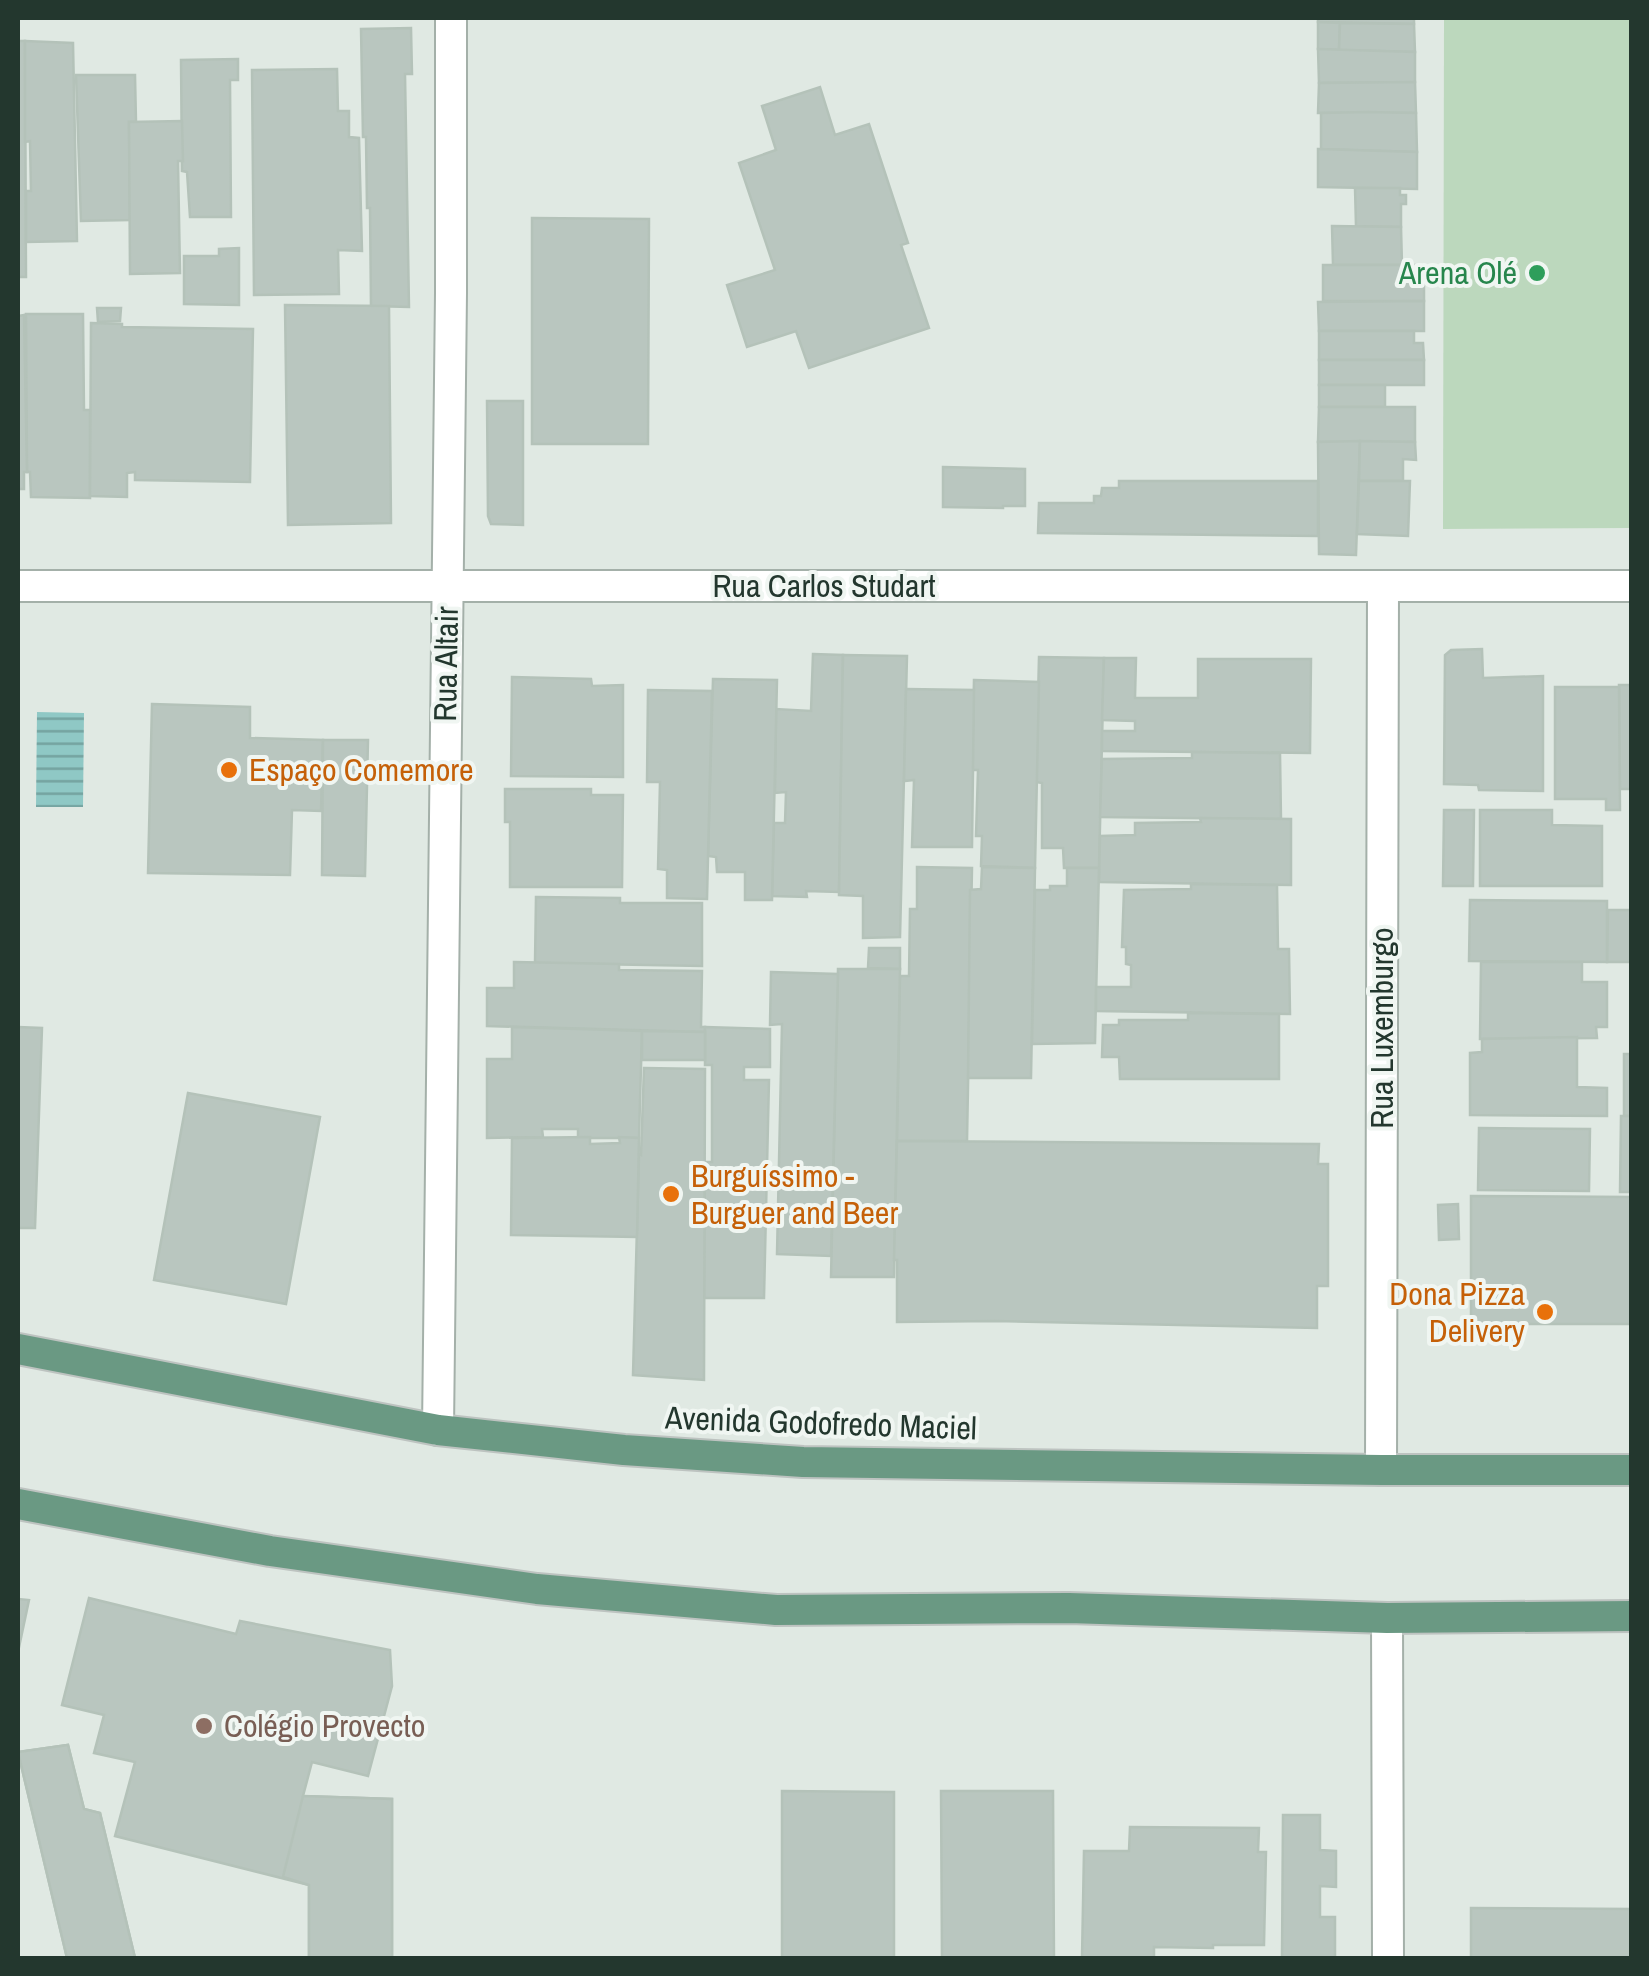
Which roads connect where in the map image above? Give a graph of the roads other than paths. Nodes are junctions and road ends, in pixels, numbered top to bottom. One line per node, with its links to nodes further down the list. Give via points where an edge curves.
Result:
1 (451, 18): 5 (street, Rua Altair)
2 (18, 586): 5 (street, Rua Carlos Studart)
3 (1384, 586): 4 (street, Rua Carlos Studart); 5 (street, Rua Carlos Studart); 8 (street, Rua Luxemburgo)
4 (1632, 586)
5 (447, 587): 7 (street, Rua Altair)
6 (18, 1349): 7 (main road, Avenida Godofredo Maciel)
7 (438, 1430): 8 (main road, Avenida Godofredo Maciel, via 804,1462)
8 (1381, 1470): 9 (main road, Avenida Godofredo Maciel)
9 (1632, 1470)
10 (18, 1504): 12 (main road, via 270,1551 536,1589 758,1609 1069,1608)
11 (1632, 1616): 12 (main road)
12 (1387, 1618): 13 (street)
13 (1388, 1958)

